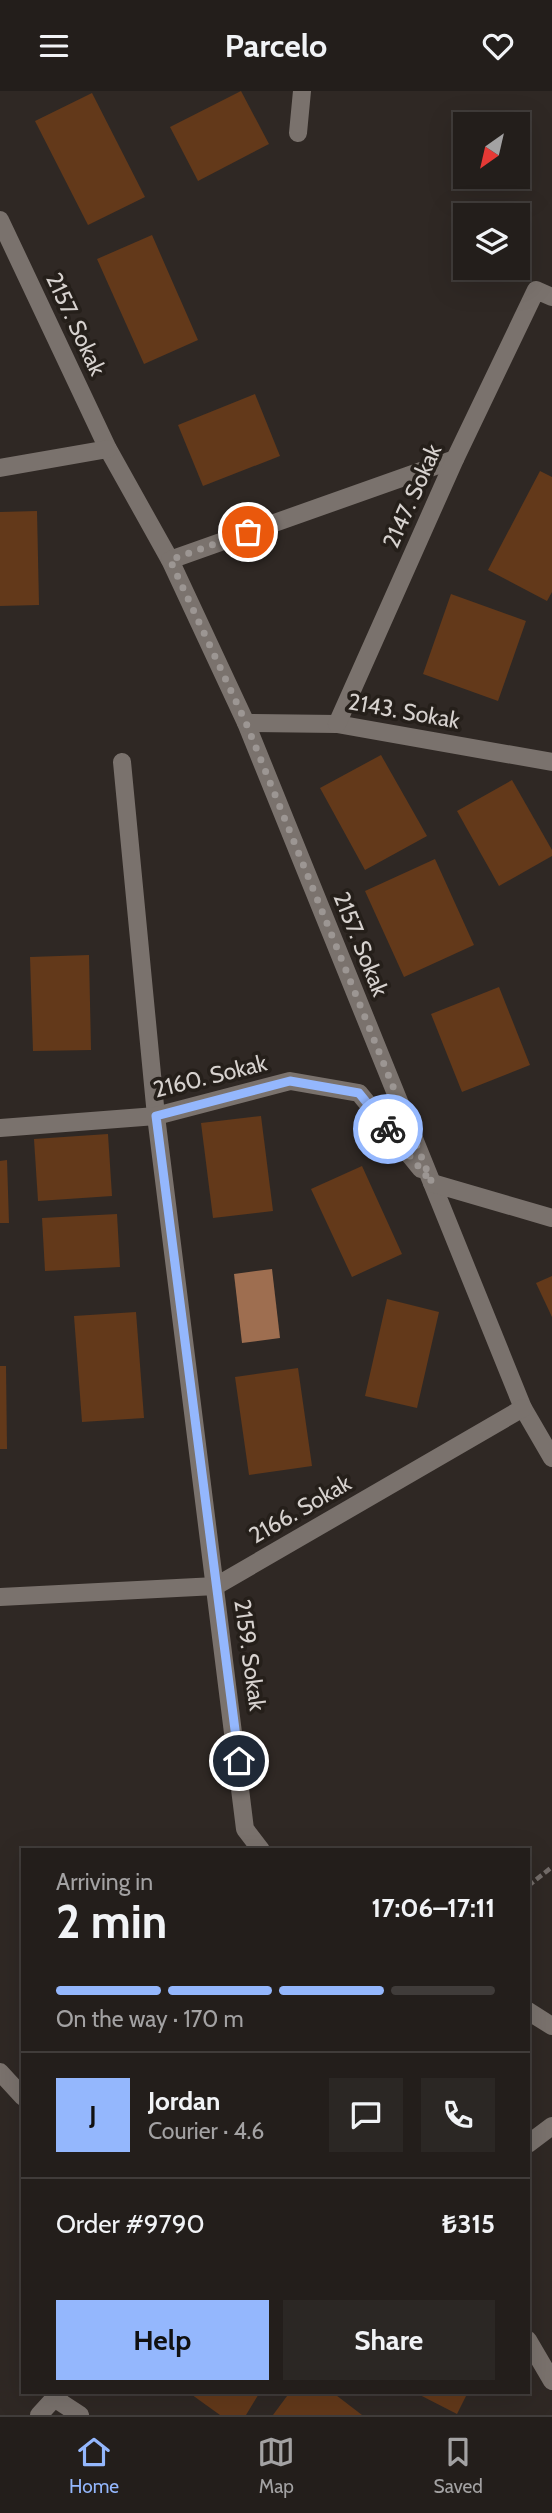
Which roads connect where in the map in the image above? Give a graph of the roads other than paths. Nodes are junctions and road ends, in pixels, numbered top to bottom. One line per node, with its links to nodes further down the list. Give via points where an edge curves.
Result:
1 (302, 91): 2 (street)
2 (298, 133)
3 (0, 220): 5 (street, 2157. Sokak)
4 (544, 294): 6 (street, 2147. Sokak)
5 (108, 449): 7 (street); 8 (street, 2157. Sokak)
6 (455, 459): 8 (street); 10 (street, 2147. Sokak)
7 (0, 468)
8 (170, 560): 9 (street, 2157. Sokak)
9 (246, 723): 10 (street, 2143. Sokak); 15 (street, 2157. Sokak)
10 (337, 724): 12 (street, 2143. Sokak)
11 (122, 762): 13 (street, 2159. Sokak)
12 (552, 762)
13 (156, 1116): 14 (street, 2160. Sokak); 15 (street, 2160. Sokak, via 290,1081 359,1093); 19 (street, 2159. Sokak)
14 (0, 1128)
15 (432, 1183): 16 (street); 17 (street, 2157. Sokak)
16 (552, 1218)
17 (523, 1408): 18 (street, 2157. Sokak); 19 (street, 2166. Sokak)
18 (552, 1458)
19 (216, 1586): 20 (street, 2166. Sokak); 21 (street, 2159. Sokak, via 245,1829)
20 (0, 1597)
21 (259, 1848)
22 (530, 2012): 23 (street)
23 (552, 2026)
24 (0, 2072): 25 (street)
25 (21, 2095)
26 (552, 2126): 27 (street)
27 (530, 2142)
28 (530, 2343): 29 (street)
29 (552, 2381)
30 (57, 2395): 31 (street); 32 (street)
31 (39, 2415)
32 (80, 2415)

